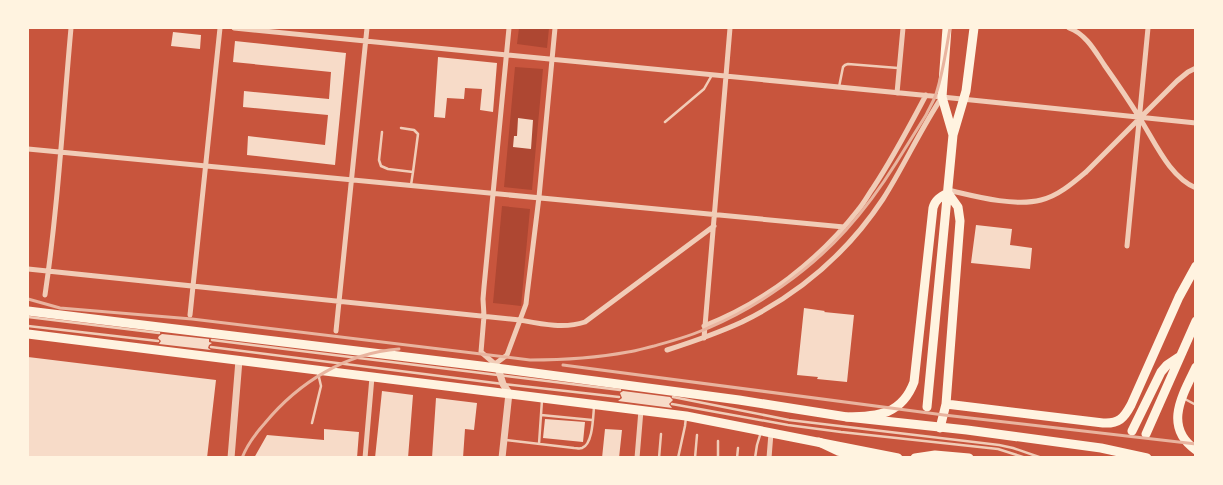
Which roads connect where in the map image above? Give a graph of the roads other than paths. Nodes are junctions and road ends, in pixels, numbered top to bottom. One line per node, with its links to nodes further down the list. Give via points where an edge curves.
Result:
1 (72, 28): 32 (street)
2 (220, 28): 33 (street)
3 (234, 28): 13 (street)
4 (367, 28): 13 (street)
5 (509, 28): 14 (street)
6 (555, 28): 15 (street)
7 (730, 28): 19 (street)
8 (903, 28): 16 (street)
9 (947, 28): 23 (main road)
10 (974, 28): 24 (main road)
11 (1069, 28): 25 (street, via 1084,37 1093,48)
12 (1148, 28): 25 (street)
13 (365, 41): 14 (street); 35 (street)
14 (507, 55): 15 (street); 39 (street)
15 (552, 60): 18 (street); 40 (street)
16 (900, 68): 20 (lane, via 848,64 843,68); 21 (street)
17 (1196, 68): 25 (street, via 1177,80)
18 (712, 75): 19 (street); 26 (lane, via 704,89)
19 (726, 77): 20 (street); 41 (street)
20 (839, 87): 21 (street)
21 (897, 93): 22 (street)
22 (926, 95): 23 (street); 43 (street, via 898,148)
23 (942, 97): 24 (street); 30 (main road); 62 (street, via 882,200 856,236 826,266 780,300 740,323)
24 (964, 99): 25 (street); 30 (main road)
25 (1140, 117): 27 (street); 37 (street, via 1177,174); 38 (street, via 1086,172 1063,190 1041,200 1007,201); 44 (street)
26 (665, 122)
27 (1196, 124)
28 (400, 128): 34 (lane, via 414,130 418,134)
29 (382, 132): 34 (lane, via 381,166)
30 (953, 135): 38 (main road)
31 (28, 148): 32 (street)
32 (60, 152): 33 (street); 47 (street)
33 (205, 166): 35 (street); 48 (street)
34 (413, 172): 36 (lane)
35 (351, 180): 36 (street); 50 (street)
36 (411, 185): 39 (street)
37 (1196, 188)
38 (948, 192): 82 (main road, via 958,207 960,221); 84 (main road); 88 (main road, via 933,208 912,388 903,401 889,411 868,417)
39 (493, 193): 40 (street); 53 (street)
40 (538, 197): 41 (street); 55 (street, via 528,295)
41 (714, 214): 42 (street); 43 (street)
42 (714, 226): 55 (street, via 585,322 568,326); 58 (street)
43 (844, 227): 58 (street, via 786,280 752,302)
44 (1128, 246)
45 (1196, 266): 82 (main road, via 1131,405 1118,422 1111,424)
46 (28, 269): 47 (street)
47 (48, 271): 48 (street); 49 (street)
48 (192, 287): 50 (street); 52 (street)
49 (45, 295)
50 (340, 301): 53 (street); 59 (street)
51 (28, 311): 71 (main road, via 374,352)
52 (190, 315)
53 (484, 316): 55 (street); 71 (street, via 481,352)
54 (28, 317): 60 (lane)
55 (520, 320): 71 (street, via 507,355)
56 (1196, 321): 67 (main road)
57 (28, 326): 64 (lane)
58 (704, 326): 62 (street)
59 (336, 331)
60 (159, 333)
61 (28, 334): 68 (main road)
62 (704, 338): 66 (street)
63 (212, 340): 71 (lane)
64 (158, 341)
65 (211, 347): 73 (lane)
66 (667, 350)
67 (1179, 357): 92 (main road, via 1161,372); 95 (main road)
68 (239, 360): 70 (main road); 103 (street)
69 (1196, 367): 78 (main road)
70 (317, 369): 72 (main road); 90 (lane, via 321,386)
71 (497, 370): 73 (street); 74 (lane); 88 (main road)
72 (372, 376): 75 (main road); 104 (street)
73 (503, 384): 75 (street); 77 (lane)
74 (620, 390)
75 (508, 393): 79 (main road); 97 (street)
76 (673, 396): 119 (lane, via 789,420 999,445)
77 (619, 397)
78 (1182, 397): 83 (lane); 102 (main road, via 1178,415 1180,434)
79 (543, 398): 80 (main road); 86 (lane)
80 (594, 404): 85 (main road); 89 (lane)
81 (672, 404): 118 (lane, via 788,426 998,450)
82 (946, 404): 91 (main road)
83 (1196, 405)
84 (927, 407)
85 (641, 410): 87 (main road); 106 (street)
86 (541, 415): 89 (lane); 100 (lane)
87 (686, 416): 93 (main road); 108 (lane)
88 (847, 417): 91 (main road)
89 (592, 420): 100 (lane, via 589,440 583,448)
90 (312, 423)
91 (940, 428): 120 (main road, via 1101,448)
92 (1132, 431)
93 (767, 432): 99 (main road); 112 (lane, via 757,445); 113 (street)
94 (662, 434): 107 (lane)
95 (1146, 434)
96 (697, 435): 109 (lane)
97 (504, 440): 100 (lane); 105 (street)
98 (718, 441): 110 (lane)
99 (819, 442): 114 (main road, via 838,451); 115 (main road)
100 (539, 444)
101 (738, 448): 111 (lane)
102 (1196, 450)
103 (231, 458)
104 (365, 458)
105 (502, 458)
106 (637, 458)
107 (659, 458)
108 (678, 458)
109 (695, 458)
110 (718, 458)
111 (737, 458)
112 (755, 458)
113 (769, 458)
114 (868, 458)
115 (898, 458)
116 (914, 458): 117 (main road, via 935,455)
117 (969, 458)
118 (1026, 458)
119 (1042, 458)
120 (1147, 458)

